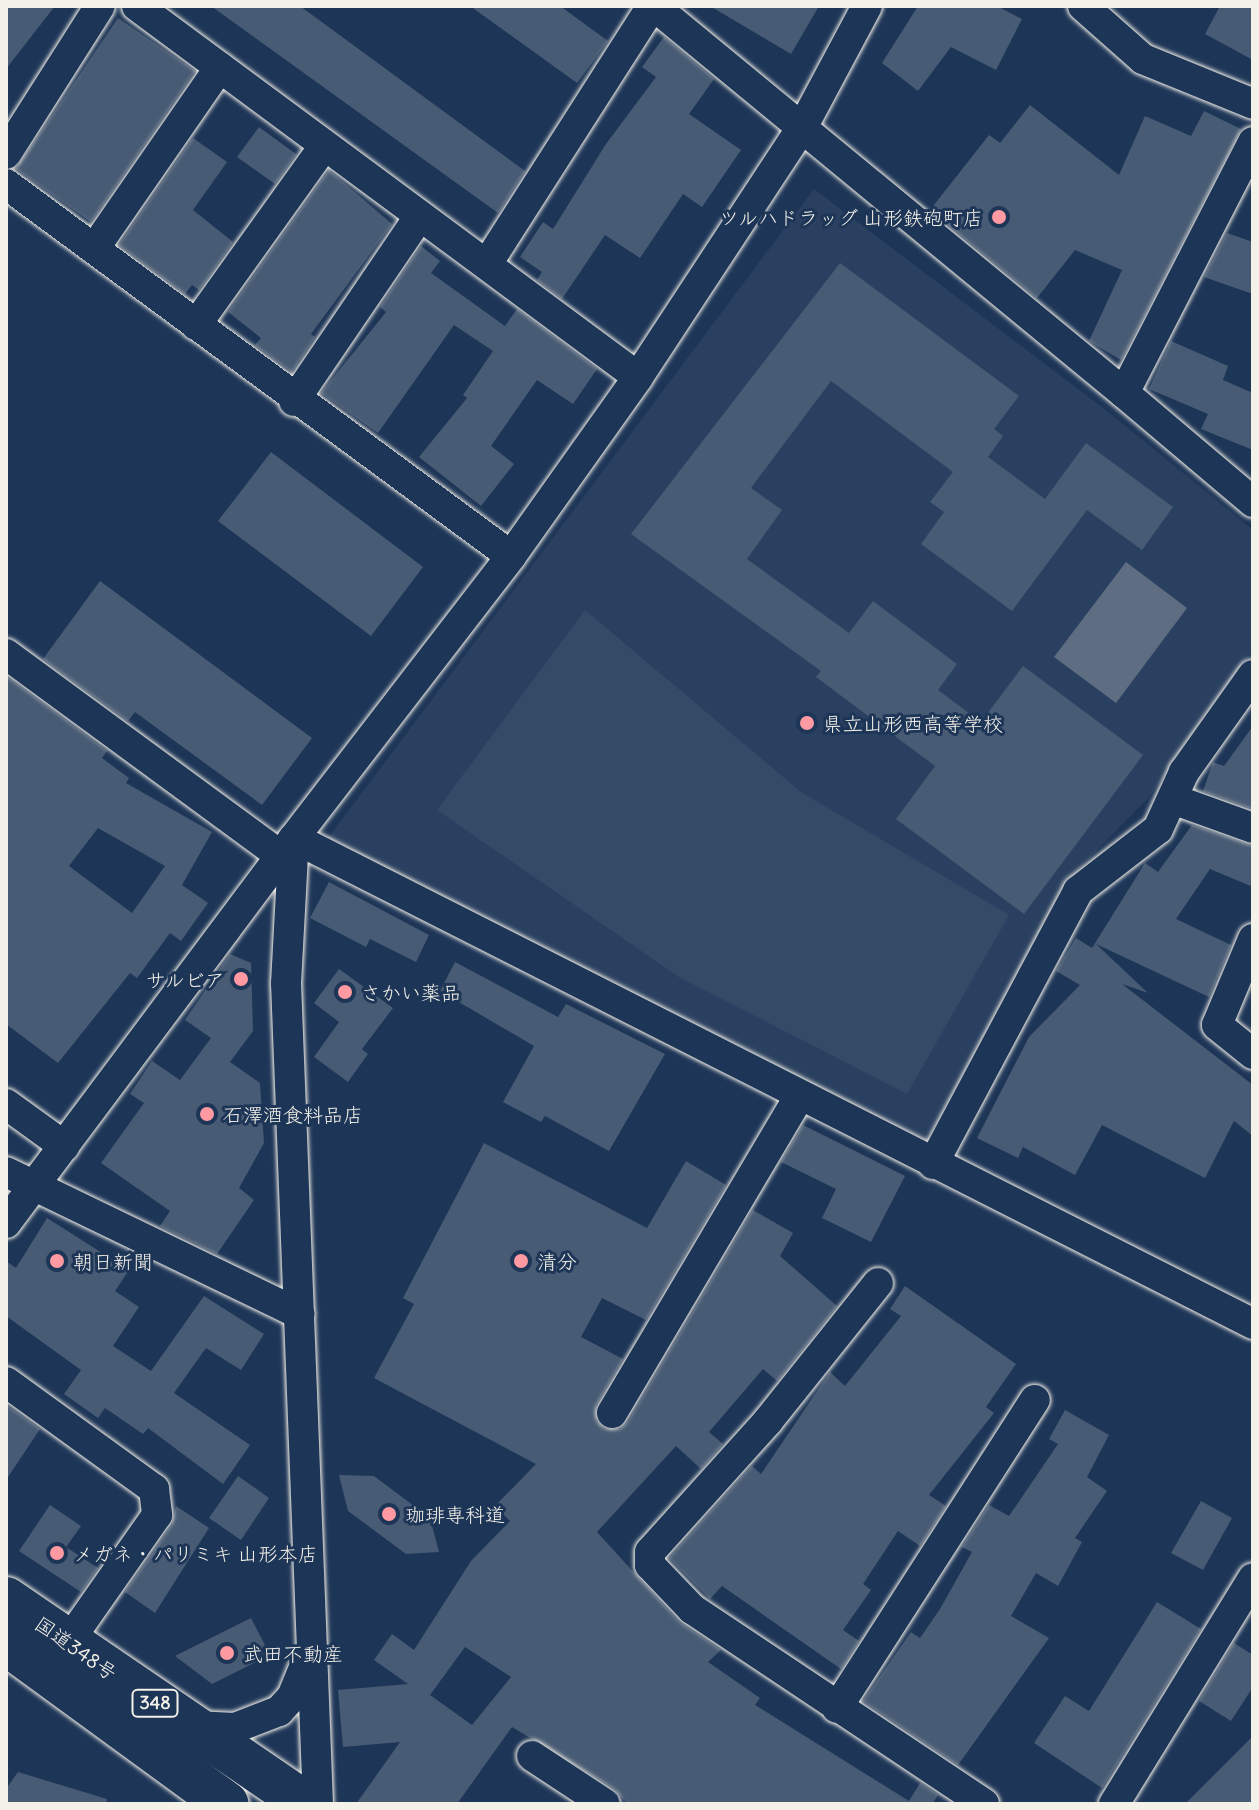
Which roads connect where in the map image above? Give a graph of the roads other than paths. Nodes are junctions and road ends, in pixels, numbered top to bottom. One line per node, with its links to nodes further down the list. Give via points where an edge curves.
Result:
1 (100, 6): 11 (street)
2 (137, 6): 6 (street)
3 (653, 6): 8 (street); 15 (street)
4 (867, 6): 8 (street)
5 (1083, 6): 7 (street, via 1143,59)
6 (220, 67): 10 (street); 14 (street)
7 (1253, 104)
8 (803, 126): 17 (street); 18 (street)
9 (1253, 142): 18 (street)
10 (324, 146): 13 (street); 16 (street)
11 (6, 154)
12 (6, 184): 14 (street)
13 (419, 217): 15 (street); 19 (street)
14 (94, 249): 16 (street)
15 (487, 264): 17 (street)
16 (196, 325): 19 (street)
17 (638, 377): 21 (street)
18 (1124, 393): 20 (street)
19 (294, 401): 21 (street)
20 (1253, 502)
21 (511, 556): 26 (street)
22 (6, 654): 26 (street)
23 (1253, 675): 24 (street, via 1184,772)
24 (1175, 800): 25 (street); 32 (street, via 1158,829 1078,891)
25 (1253, 828)
26 (287, 847): 29 (street); 31 (street); 37 (street, via 286,984)
27 (1253, 939): 28 (street, via 1217,1025)
28 (1253, 1054)
29 (799, 1097): 32 (street); 41 (street)
30 (6, 1104): 31 (street)
31 (64, 1146): 34 (street)
32 (933, 1164): 38 (street)
33 (6, 1172): 34 (street)
34 (35, 1185): 35 (street); 37 (street)
35 (6, 1223)
36 (878, 1283): 47 (street, via 768,1421 650,1552 650,1565 692,1609)
37 (300, 1314): 44 (street)
38 (1253, 1324)
39 (6, 1382): 45 (street, via 154,1489 157,1515)
40 (1035, 1400): 47 (street)
41 (612, 1413)
42 (1249, 1597): 55 (street)
43 (6, 1599): 45 (highway, 国道348号 / 348)
44 (316, 1639): 48 (street, via 292,1697 279,1711 235,1728); 52 (street)
45 (68, 1642): 48 (highway, 国道348号 / 348)
46 (6, 1643): 50 (highway, 国道348号 / 348)
47 (837, 1708): 54 (street)
48 (188, 1726): 51 (highway, 国道348号 / 348)
49 (532, 1756): 53 (street)
50 (227, 1804)
51 (306, 1804)
52 (318, 1804)
53 (605, 1804)
54 (984, 1804)
55 (1114, 1804)

